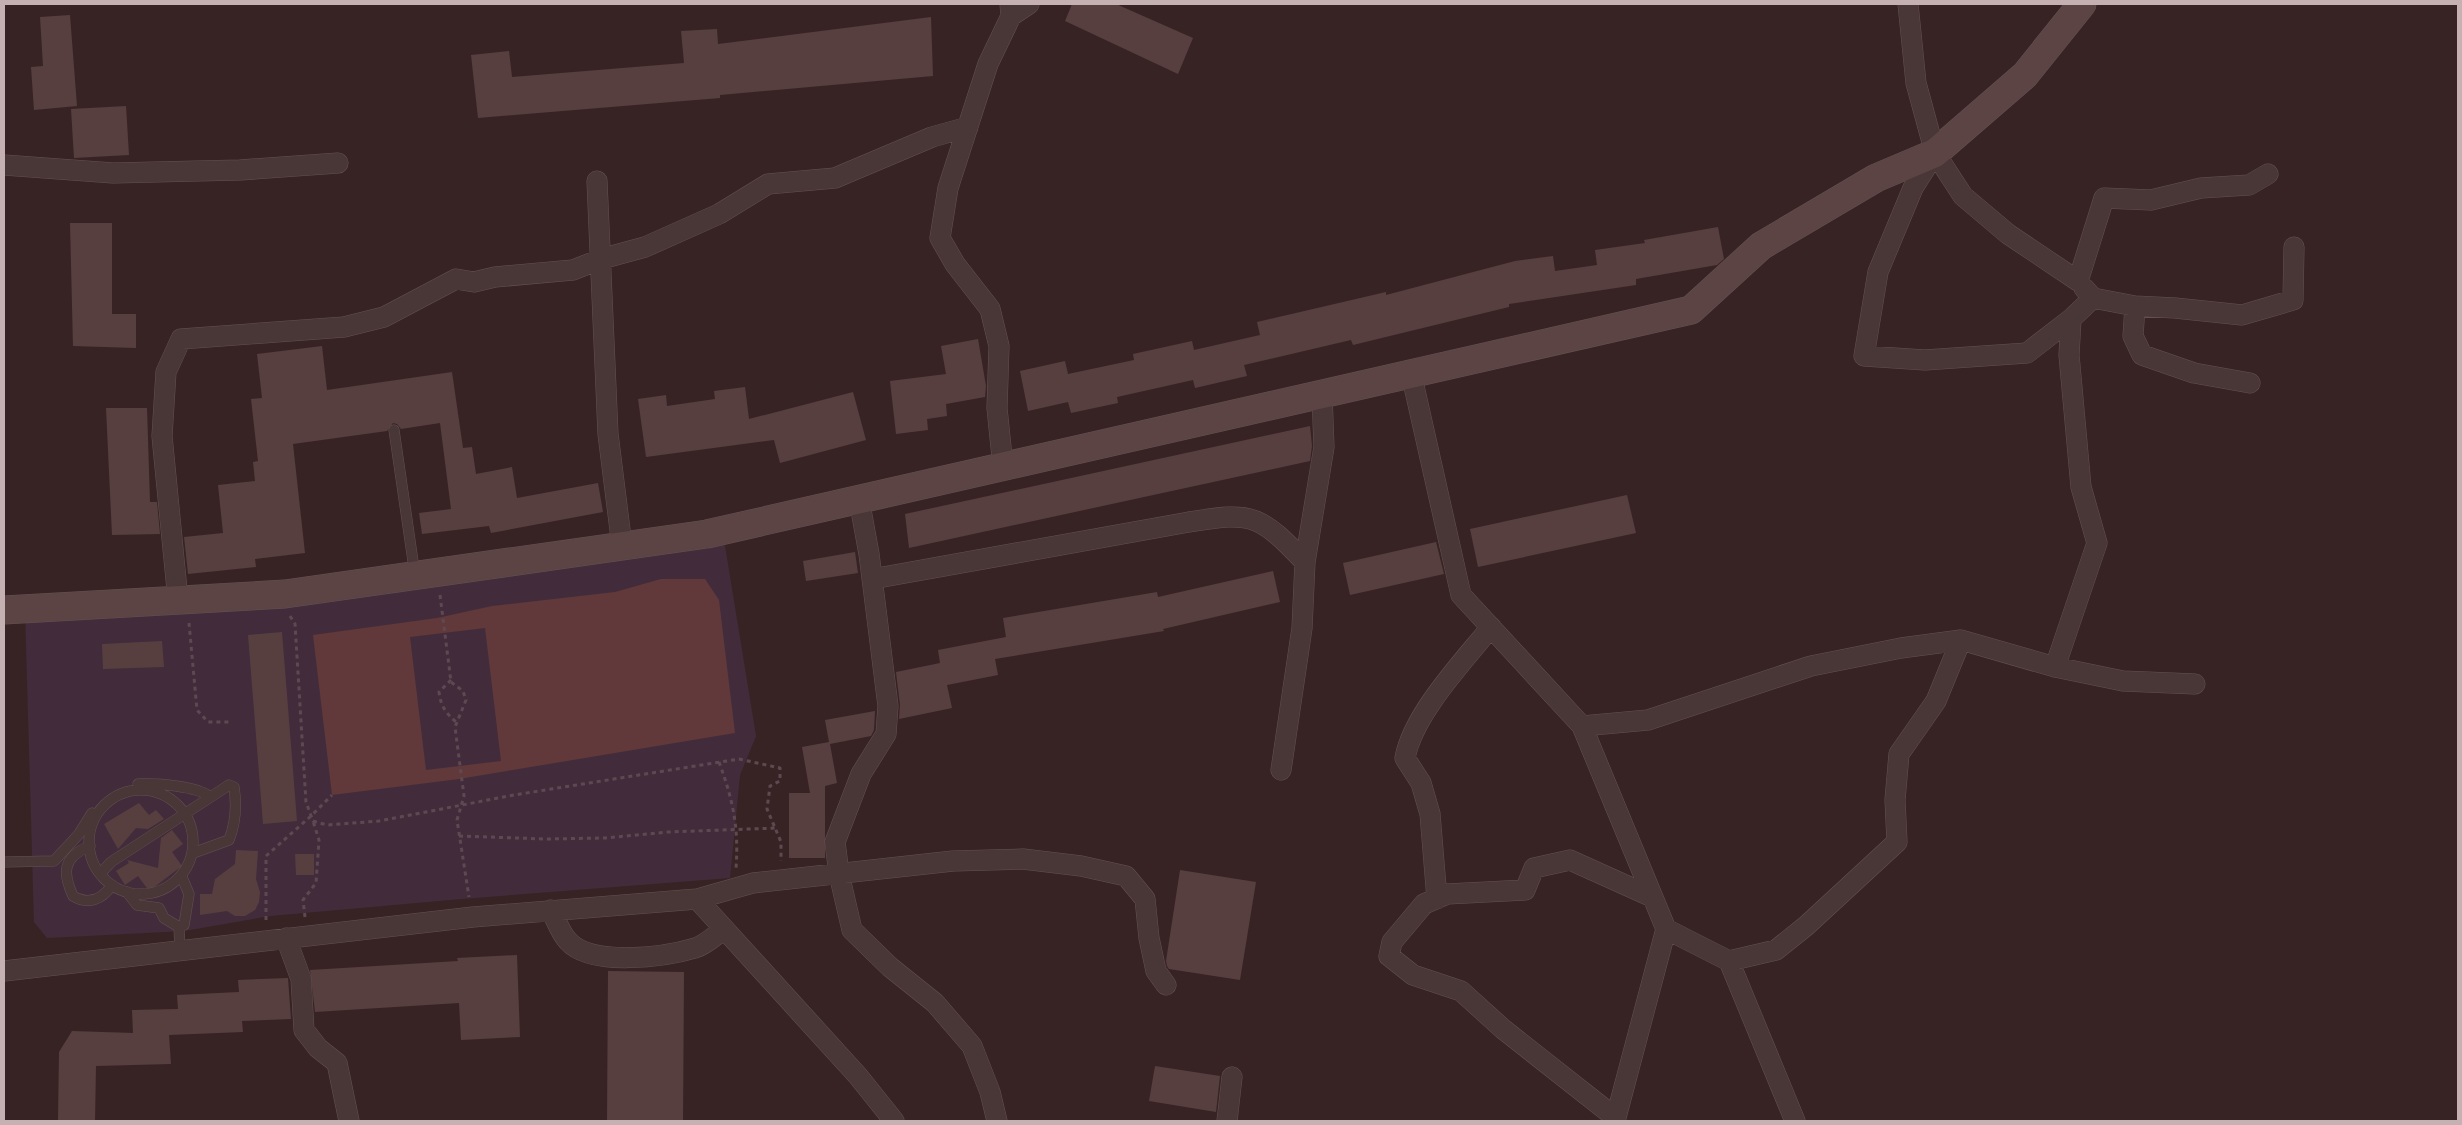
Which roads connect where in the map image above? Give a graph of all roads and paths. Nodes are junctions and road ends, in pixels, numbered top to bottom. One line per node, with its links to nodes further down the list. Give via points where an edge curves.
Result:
1 (1029, 4): 4 (street)
2 (1908, 4): 6 (street, via 1916,83)
3 (2082, 4): 6 (street, via 2024,75)
4 (1011, 10): 5 (street, via 988,64)
5 (968, 127): 12 (street, via 932,137 835,178 768,184 710,218 645,247); 21 (street, via 948,188 940,238 955,264 990,309 999,346 997,408)
6 (1936, 153): 13 (street, via 1963,196 2008,234); 16 (street, via 1913,188 1878,272 1864,356 1925,360 2027,352); 17 (street, via 1876,178 1761,246 1690,310)
7 (338, 163): 8 (street, via 240,170 113,173)
8 (4, 165)
9 (2268, 174): 13 (street, via 2249,185 2201,188 2151,200 2104,198)
10 (597, 181): 12 (street)
11 (2294, 247): 15 (street, via 2292,300 2242,315)
12 (601, 259): 23 (street, via 608,434); 28 (street, via 573,270 474,282 456,279 384,318 344,327 181,339 166,372 162,436)
13 (2078, 281): 14 (street)
14 (2093, 298): 15 (street); 16 (street)
15 (2135, 306): 18 (street, via 2134,336 2142,355 2194,373)
16 (2071, 319): 32 (street, via 2069,355 2081,486 2097,543)
17 (1411, 373): 19 (street); 30 (street, via 1461,595)
18 (2250, 383)
19 (1322, 394): 21 (street); 24 (street, via 1324,447)
20 (394, 430): 25 (lane)
21 (1003, 467): 22 (street)
22 (859, 499): 23 (street, via 707,534); 26 (street)
23 (622, 546): 25 (street)
24 (1305, 562): 26 (street, via 1256,521 1230,517); 39 (street, via 1302,628)
25 (426, 574): 27 (street); 33 (path)
26 (872, 579): 53 (street, via 888,706 886,734 860,774 835,842)
27 (277, 594): 28 (street); 44 (path, via 295,624 306,802)
28 (178, 600): 29 (street); 35 (path, via 188,618 197,710 208,722)
29 (4, 610)
30 (1491, 627): 37 (street); 61 (street, via 1437,693 1408,743 1405,758 1421,783 1430,814)
31 (1961, 640): 32 (street); 37 (street, via 1811,666 1648,720); 71 (street, via 1936,701 1899,754 1895,800 1897,842 1776,950)
32 (2055, 667): 34 (street, via 2123,681)
33 (451, 680): 36 (path, via 463,691 466,700); 36 (path, via 439,692 440,701 444,712)
34 (2195, 684)
35 (232, 722)
36 (457, 723): 42 (path, via 464,796)
37 (1582, 726): 59 (street)
38 (719, 762): 42 (path); 46 (path, via 739,759 780,768 780,781 770,786 767,809); 47 (path)
39 (1282, 770)
40 (332, 795): 44 (path)
41 (210, 796): 43 (lane); 50 (lane, via 229,785 234,787 234,826 229,840); 51 (lane, via 184,788 128,785 102,798 79,834 54,861)
42 (461, 806): 45 (path, via 379,822 327,825); 48 (path, via 457,820)
43 (185, 814): 49 (lane, via 162,794 144,790 126,792 110,800 99,812 91,827); 50 (lane, via 194,835); 52 (lane, via 111,862)
44 (311, 816): 45 (path); 69 (path, via 266,856)
45 (313, 821): 67 (path, via 319,853 316,883 302,900)
46 (777, 828): 47 (path); 55 (path, via 781,862)
47 (738, 830): 48 (path, via 596,838); 57 (path)
48 (459, 836): 63 (path)
49 (90, 846): 52 (lane); 56 (lane, via 69,860 65,872 73,896 82,901 96,900)
50 (193, 853): 54 (lane)
51 (4, 862)
52 (100, 874): 56 (lane)
53 (838, 874): 55 (street); 73 (street, via 953,861 1023,859 1081,866 1126,876 1145,898 1156,972); 78 (street, via 852,930 890,967 935,1003 972,1046 990,1092)
54 (181, 875): 58 (lane, via 159,891 143,894); 64 (lane, via 189,894 184,925)
55 (753, 883): 57 (street)
56 (112, 885): 58 (lane)
57 (734, 889): 60 (street)
58 (126, 892): 64 (lane, via 137,906 159,908 164,918)
59 (1652, 897): 61 (street, via 1570,860 1534,868 1525,890 1447,894); 66 (street)
60 (697, 899): 62 (street); 65 (street)
61 (1437, 899): 75 (street, via 1424,904 1392,942 1389,956 1413,975 1461,991)
62 (551, 910): 63 (street); 65 (street, via 568,942 589,953 611,958 641,958 697,948)
63 (473, 917): 67 (street)
64 (179, 927): 70 (lane)
65 (724, 929): 77 (street, via 858,1076)
66 (1666, 929): 71 (street); 75 (street)
67 (307, 936): 68 (street)
68 (286, 938): 69 (street); 76 (street, via 301,979 304,1030 318,1048 337,1063)
69 (266, 941): 70 (street)
70 (180, 951): 72 (street)
71 (1729, 961): 80 (street)
72 (4, 971)
73 (1166, 985)
74 (1232, 1077): 79 (street)
75 (1615, 1119)
76 (349, 1121)
77 (894, 1121)
78 (997, 1121)
79 (1227, 1121)
80 (1795, 1121)

